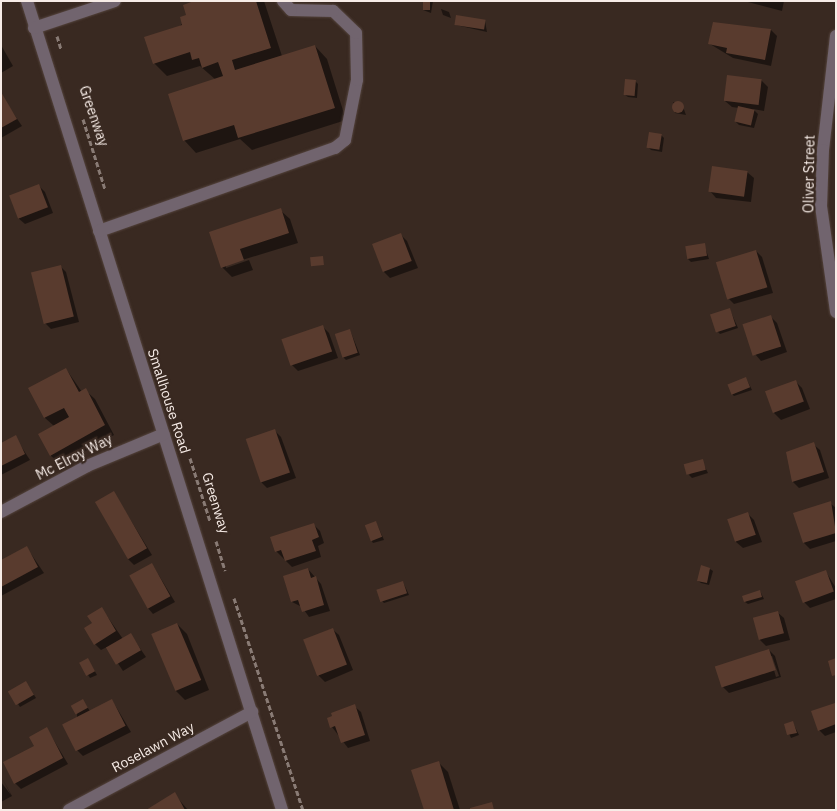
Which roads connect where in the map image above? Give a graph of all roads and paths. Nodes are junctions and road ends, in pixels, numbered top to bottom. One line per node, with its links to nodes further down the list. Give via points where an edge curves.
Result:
1 (26, 1): 5 (street, Smallhouse Road)
2 (115, 1): 4 (street)
3 (283, 1): 10 (street, via 291,10 333,11 356,33 357,80 345,140 335,148)
4 (53, 22): 5 (street); 7 (path)
5 (34, 28): 10 (street, Smallhouse Road)
6 (836, 36): 11 (street, Oliver Street, via 822,150 822,206)
7 (63, 57)
8 (79, 110): 9 (path, Greenway)
9 (108, 198)
10 (99, 231): 12 (street, Smallhouse Road)
11 (836, 312)
12 (164, 434): 14 (street, Mc Elroy Way, via 139,441); 19 (street, Smallhouse Road)
13 (189, 456): 15 (path, Greenway)
14 (1, 512)
15 (212, 530)
16 (215, 539): 17 (path, Greenway)
17 (226, 575)
18 (232, 593): 22 (path)
19 (252, 712): 20 (street, Roselawn Way); 21 (street, Smallhouse Road)
20 (69, 810)
21 (282, 810)
22 (303, 810)

